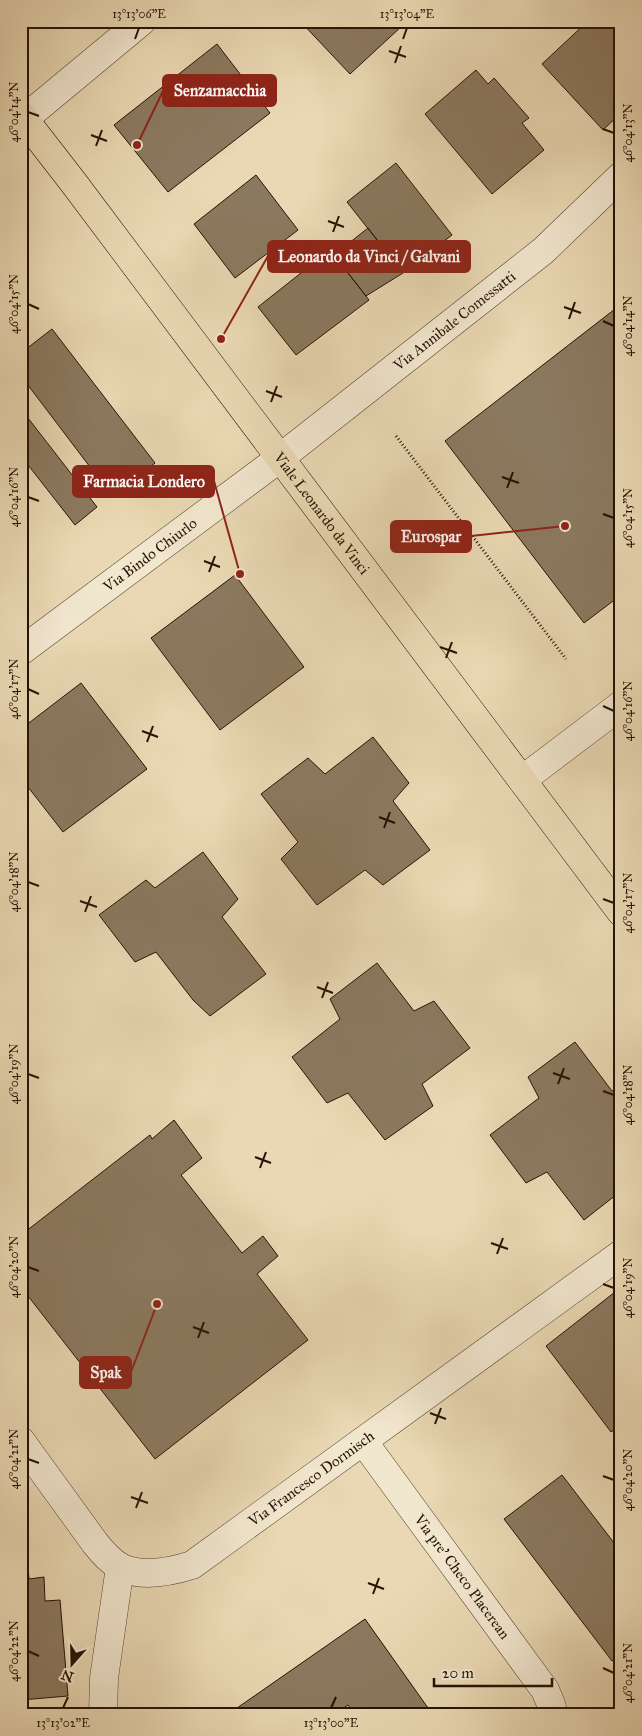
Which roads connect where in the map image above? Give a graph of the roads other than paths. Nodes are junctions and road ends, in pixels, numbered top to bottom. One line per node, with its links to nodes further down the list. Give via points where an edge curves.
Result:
1 (142, 21): 2 (street)
2 (23, 117): 4 (main road, Viale Leonardo da Vinci)
3 (621, 176): 4 (street, Via Annibale Comessatti, via 542,251)
4 (280, 458): 5 (street, Via Bindo Chiurlo); 7 (main road, Viale Leonardo da Vinci)
5 (21, 651)
6 (621, 705): 7 (street)
7 (522, 780): 8 (main road, Viale Leonardo da Vinci)
8 (621, 912)
9 (621, 1254): 11 (street, Via Francesco Dormisch)
10 (21, 1441): 12 (street, Via Francesco Dormisch, via 95,1543)
11 (363, 1441): 12 (street, Via Francesco Dormisch, via 192,1565 172,1572 149,1573); 14 (street, Via pre' Checo Placerean, via 545,1690)
12 (120, 1567): 13 (street, via 104,1678)
13 (103, 1715)
14 (554, 1715)

